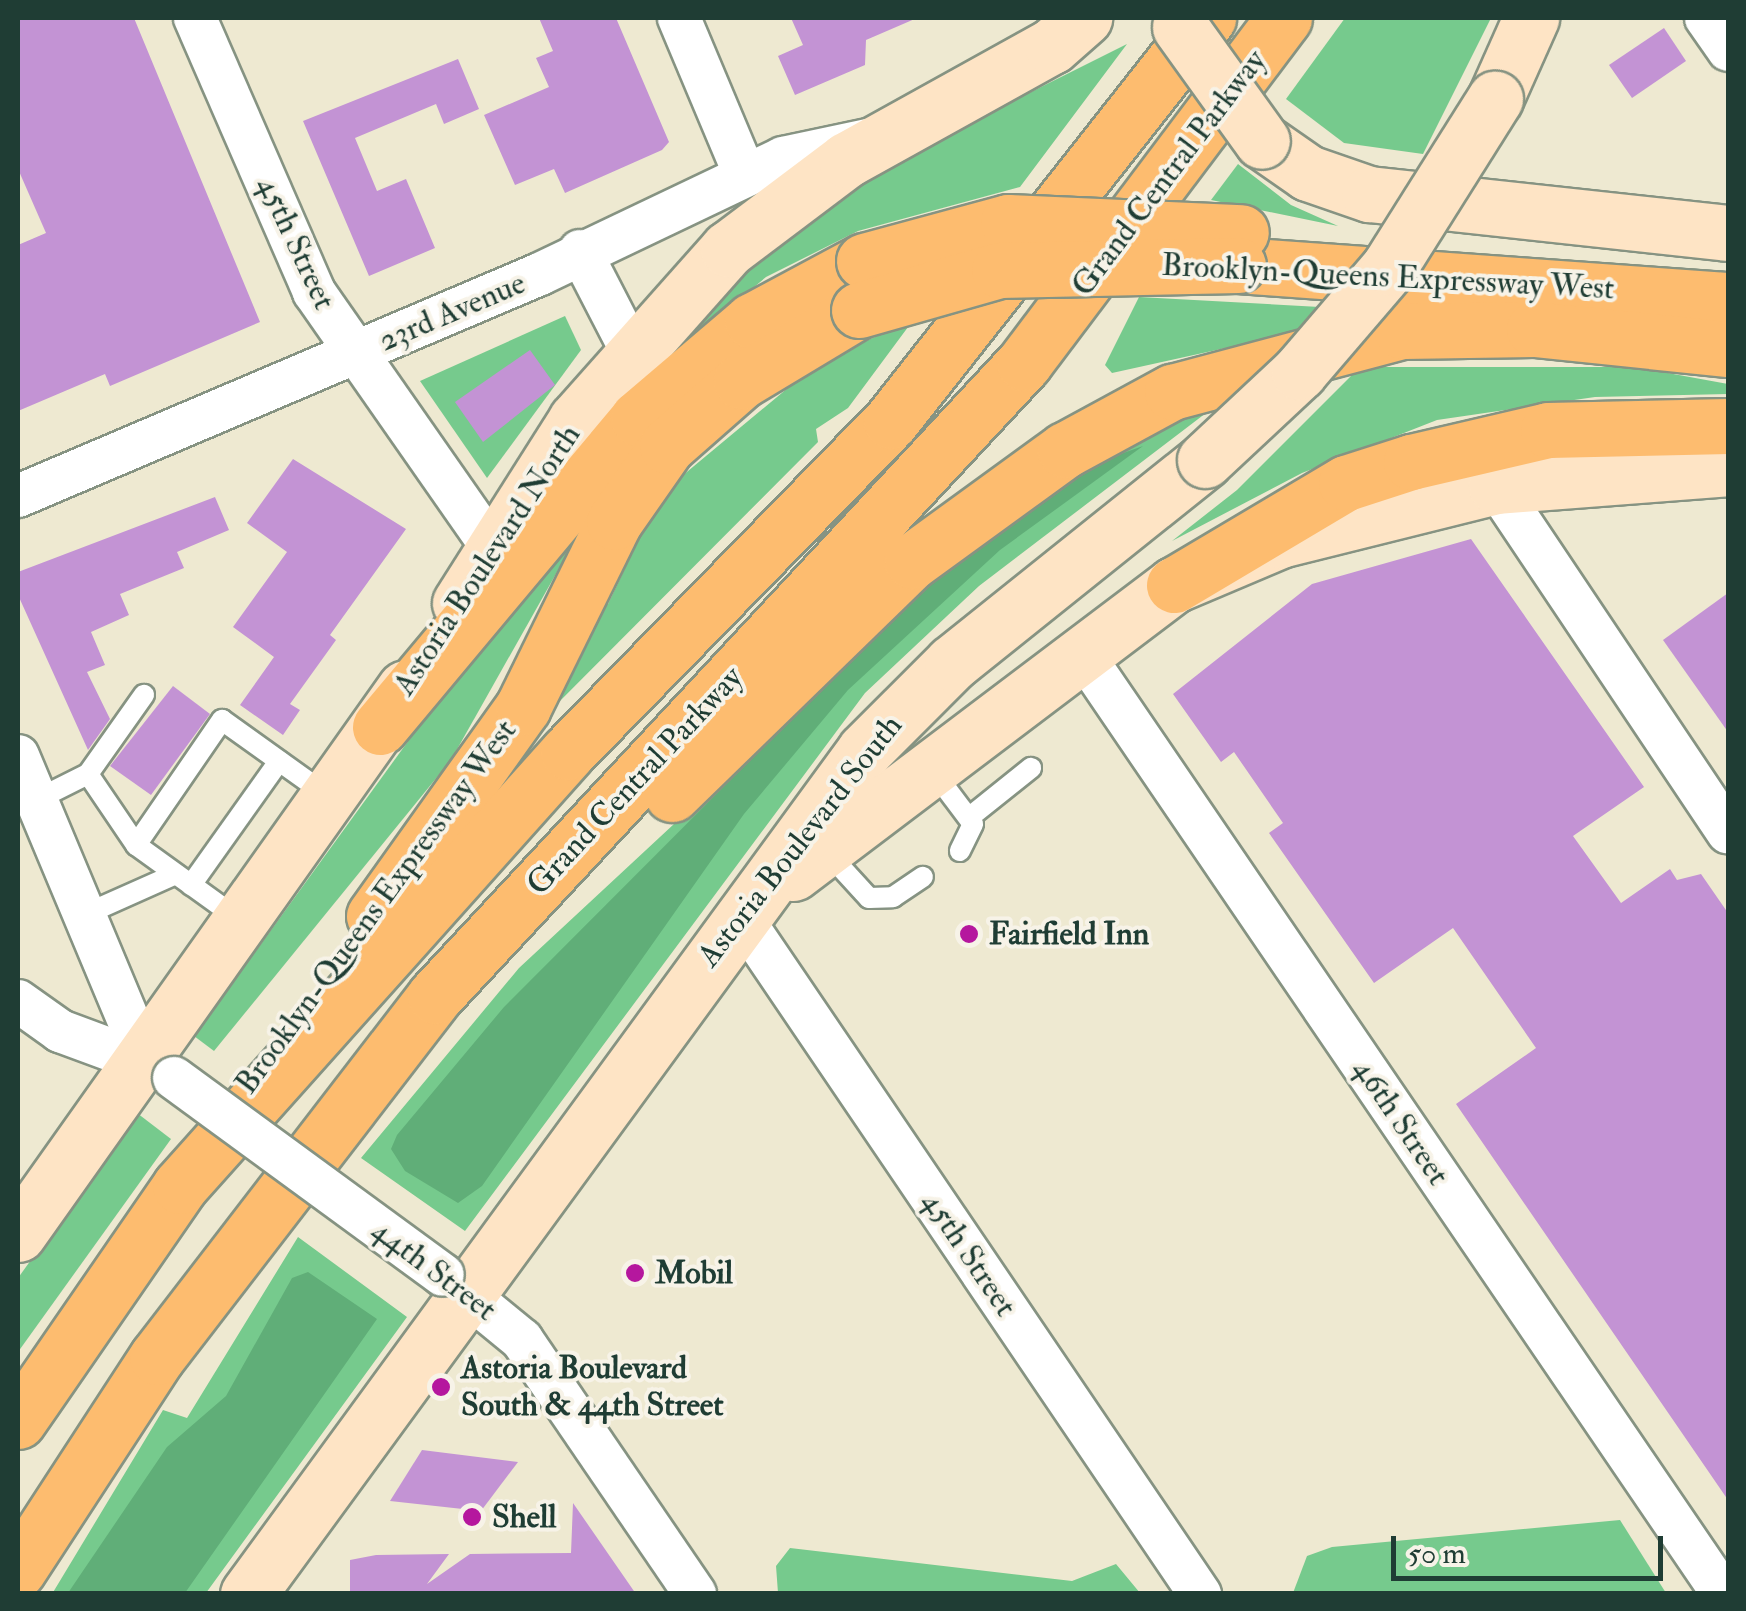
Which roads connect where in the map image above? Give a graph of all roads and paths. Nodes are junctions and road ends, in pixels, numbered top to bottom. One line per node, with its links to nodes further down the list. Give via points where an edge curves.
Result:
1 (195, 18): 17 (street, 45th Street, via 314,292)
2 (679, 18): 10 (street)
3 (1084, 18): 9 (main road, Astoria Boulevard North, via 1052,46)
4 (1284, 18): 46 (highway, Grand Central Parkway, via 1024,363 435,996)
5 (1531, 18): 42 (main road, Astoria Boulevard South, bridge, via 1495,100 1378,280 1205,460 902,710)
6 (1706, 18): 8 (street)
7 (1187, 21): 11 (main road, Brooklyn-Queens Expressway West, bridge, via 1262,141 1308,174 1368,194); 47 (highway, Grand Central Parkway, via 913,396 532,790)
8 (1728, 50)
9 (887, 136): 10 (street, 23rd Avenue); 15 (main road, Astoria Boulevard North, via 740,239)
10 (745, 175): 12 (street, 23rd Avenue)
11 (1728, 233)
12 (580, 252): 15 (street); 17 (street, 23rd Avenue)
13 (862, 285): 14 (highway, Brooklyn-Queens Expressway West, bridge, via 1240,248); 26 (highway, via 752,321 638,418); 47 (highway, Brooklyn-Queens Expressway West, via 741,382 650,468 500,744 251,1070)
14 (1713, 298)
15 (630, 350): 22 (main road, Astoria Boulevard North)
16 (1728, 350): 46 (highway, Brooklyn-Queens Expressway West, via 1534,329 1402,332 1220,374 1096,433 980,508 862,605)
17 (354, 354): 21 (street, 23rd Avenue); 22 (street, 45th Street)
18 (1728, 426): 23 (highway, via 1548,430 1411,462 1346,483)
19 (1728, 468): 20 (main road)
20 (1496, 486): 23 (main road, via 1280,540); 35 (street)
21 (18, 496)
22 (494, 550): 26 (main road, Astoria Boulevard North)
23 (1174, 585): 24 (main road)
24 (1080, 650): 29 (main road); 55 (street, 46th Street)
25 (144, 694): 31 (lane)
26 (380, 727): 32 (main road, Astoria Boulevard North)
27 (18, 756): 33 (street)
28 (279, 761): 32 (lane); 36 (lane, via 222,720); 40 (lane)
29 (929, 766): 34 (lane); 37 (main road)
30 (1030, 768): 34 (lane)
31 (88, 774): 33 (lane); 36 (lane)
32 (330, 798): 43 (main road, Astoria Boulevard North)
33 (36, 800): 41 (street)
34 (970, 816): 38 (lane)
35 (1728, 832)
36 (136, 845): 40 (lane)
37 (824, 849): 39 (lane, via 869,898 894,897); 42 (main road)
38 (960, 851)
39 (924, 877)
40 (184, 879): 41 (lane); 43 (lane)
41 (86, 914): 45 (street)
42 (739, 914): 49 (main road, Astoria Boulevard South); 54 (street, 45th Street)
43 (242, 922): 45 (main road, Astoria Boulevard North)
44 (18, 1001): 45 (street, via 60,1031)
45 (159, 1068): 48 (main road, Astoria Boulevard North); 49 (street, 44th Street, bridge)
46 (312, 1160): 51 (highway, Grand Central Parkway, via 132,1392)
47 (180, 1186): 50 (highway, Grand Central Parkway)
48 (18, 1234)
49 (454, 1283): 52 (main road, Astoria Boulevard South); 53 (street, 44th Street, via 522,1340)
50 (18, 1421)
51 (18, 1570)
52 (248, 1594)
53 (695, 1594)
54 (1200, 1594)
55 (1723, 1594)

